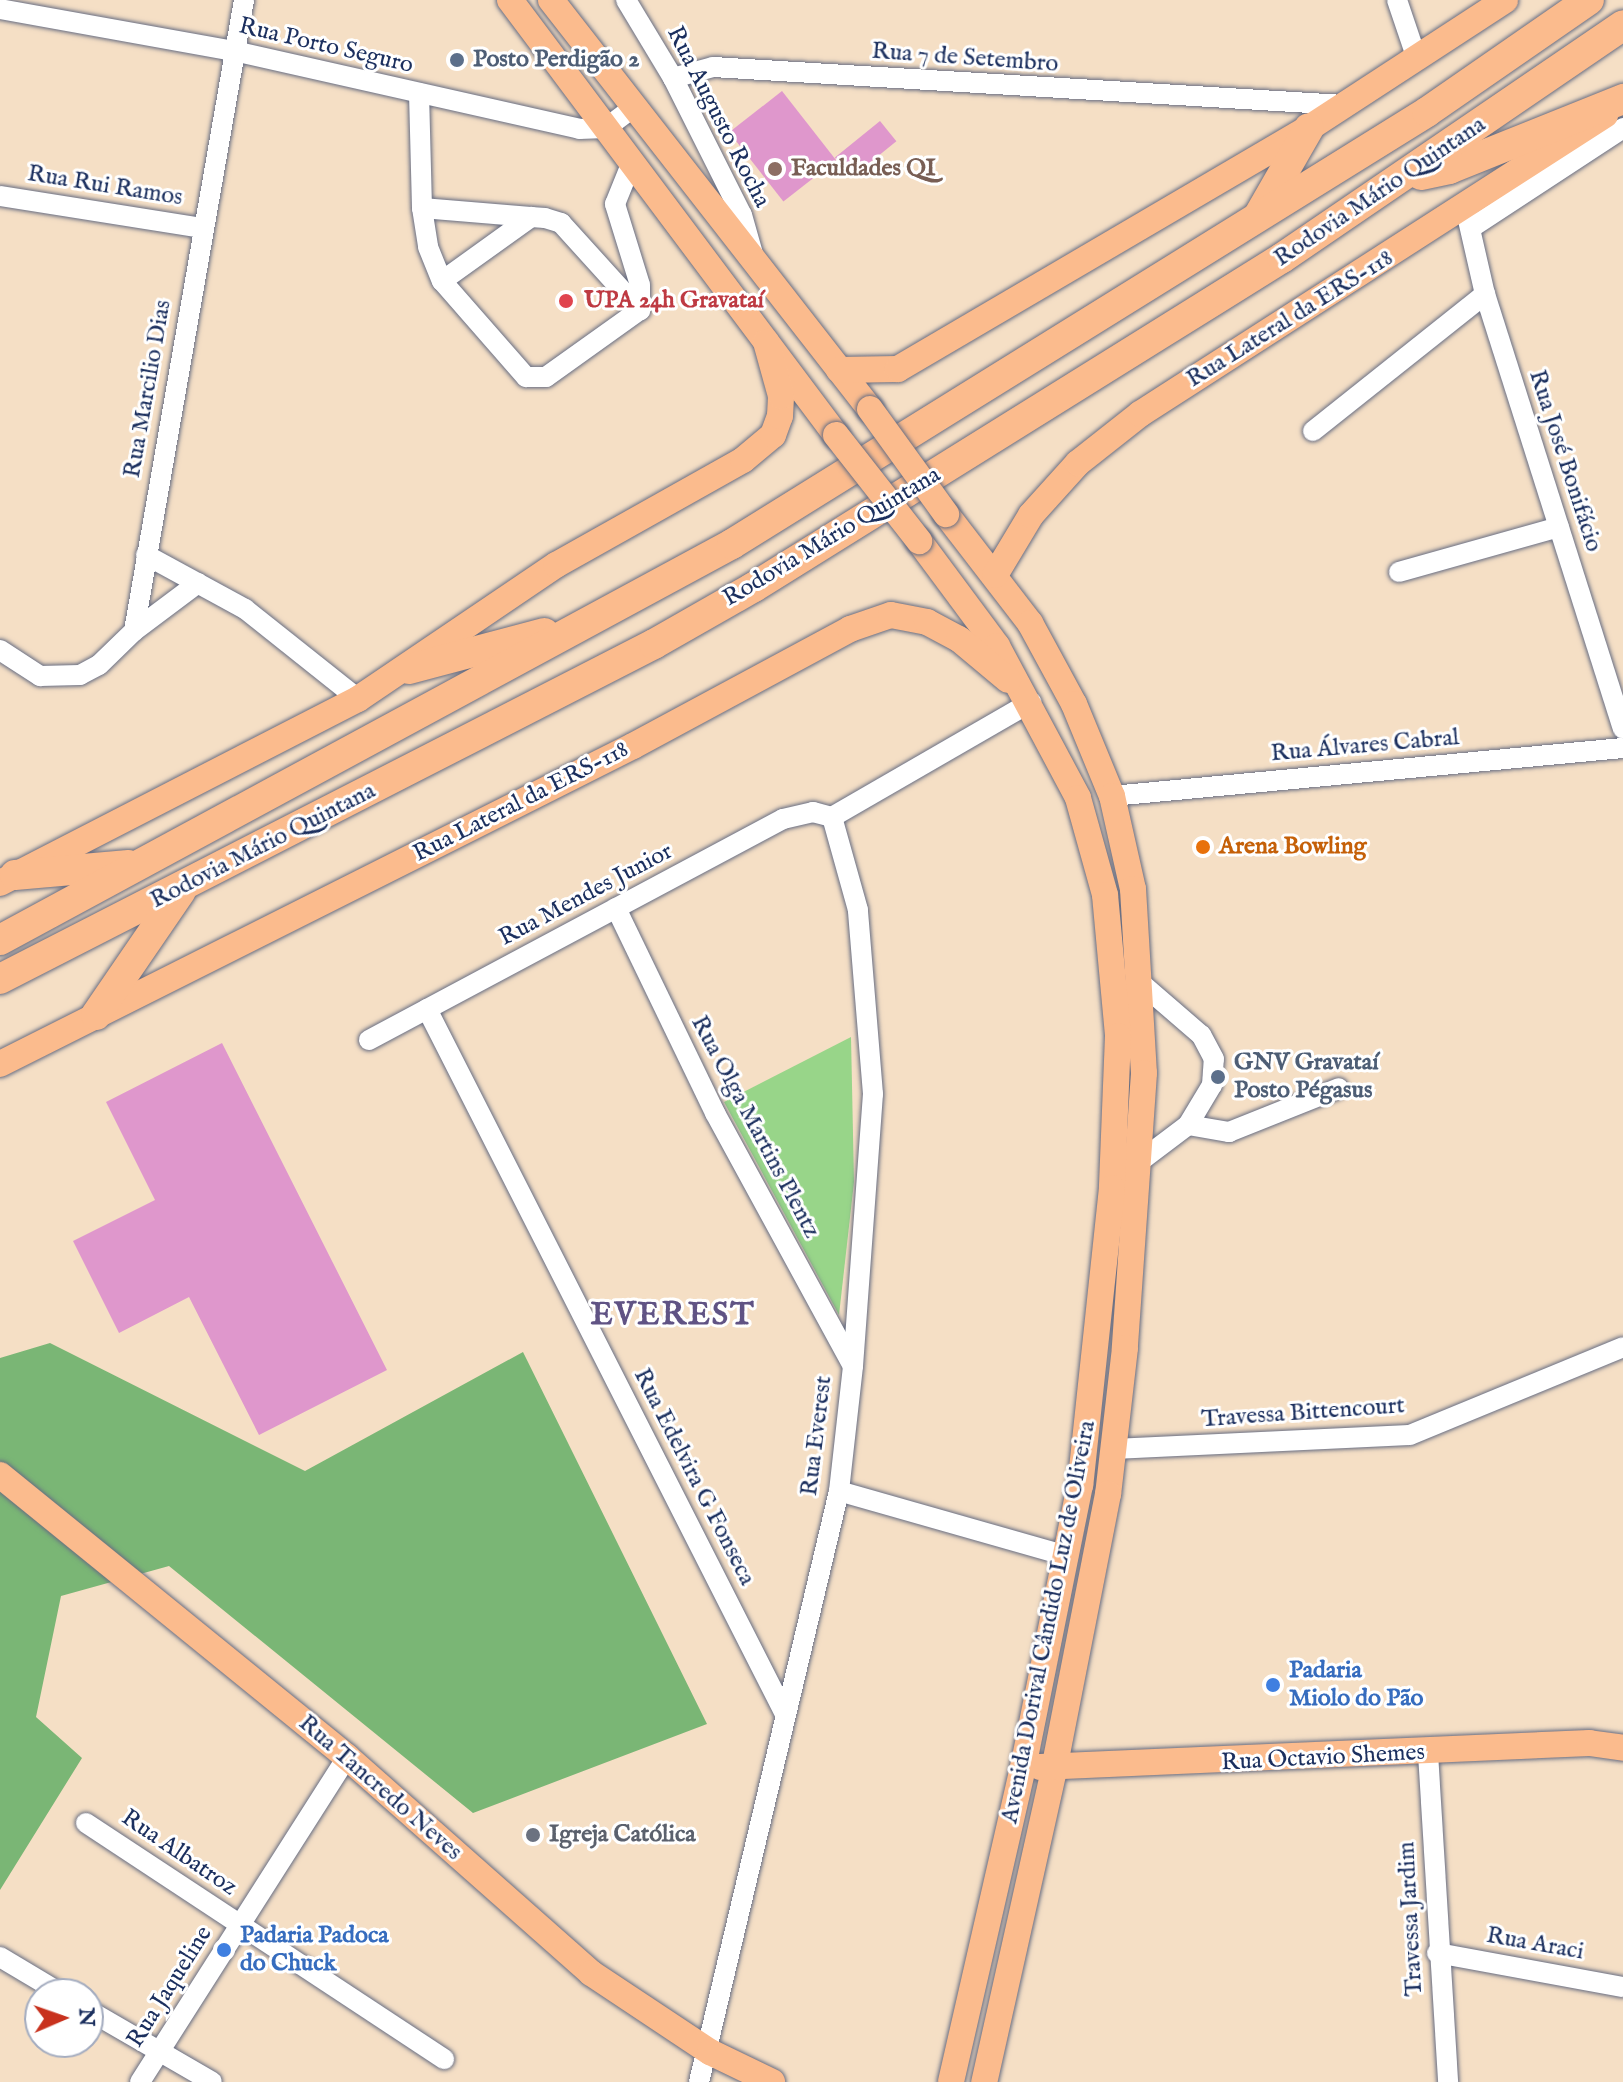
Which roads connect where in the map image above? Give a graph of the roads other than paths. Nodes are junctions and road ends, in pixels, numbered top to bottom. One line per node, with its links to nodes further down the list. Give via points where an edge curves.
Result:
1 (244, 0): 10 (street, Rua Marcilio Dias)
2 (510, 0): 18 (main road, Avenida Dorival Cândido Luz de Oliveira)
3 (551, 0): 17 (main road, Avenida Dorival Cândido Luz de Oliveira)
4 (626, 0): 12 (street, Rua Augusto Rocha)
5 (1397, 0): 11 (street)
6 (1505, 0): 11 (main road)
7 (1589, 0): 27 (highway, Rodovia Mário Quintana, via 1427,112)
8 (0, 9): 10 (street, Rua Porto Seguro)
9 (1623, 25): 22 (highway, Rodovia Mário Quintana)
10 (234, 51): 13 (street, Rua Porto Seguro); 28 (street, Rua Marcilio Dias)
11 (1416, 56): 16 (main road)
12 (673, 78): 15 (street, Rua 7 de Setembro, via 713,67); 29 (street, Rua Augusto Rocha, via 742,215)
13 (419, 93): 18 (street, Rua Porto Seguro, via 550,124); 24 (street)
14 (1623, 101): 22 (highway, via 1449,169); 26 (main road, Rua Lateral da ERS-118)
15 (1256, 104): 16 (street, Rua 7 de Setembro); 19 (street, Rua 7 de Setembro)
16 (1343, 105): 19 (main road)
17 (634, 107): 18 (street); 29 (main road, Avenida Dorival Cândido Luz de Oliveira)
18 (606, 128): 21 (main road, Avenida Dorival Cândido Luz de Oliveira)
19 (1309, 128): 27 (highway); 34 (main road, via 898,369)
20 (1623, 128): 26 (street)
21 (632, 162): 32 (street, via 615,204 640,285); 33 (main road, Avenida Dorival Cândido Luz de Oliveira)
22 (1404, 179): 53 (highway, Rodovia Mário Quintana, via 754,587)
23 (0, 196): 28 (street, Rua Rui Ramos)
24 (422, 208): 25 (street); 30 (street, via 428,247)
25 (531, 217): 30 (street); 32 (street, via 561,223)
26 (1468, 218): 31 (street, Rua José Bonifácio); 39 (main road, Rua Lateral da ERS-118, via 1140,414 1078,463 1031,515)
27 (1256, 220): 41 (highway, Rodovia Mário Quintana, via 732,544)
28 (202, 228): 37 (street, Rua Marcilio Dias)
29 (756, 262): 34 (main road, Avenida Dorival Cândido Luz de Oliveira)
30 (442, 281): 32 (street, via 517,371 536,379)
31 (1485, 294): 35 (street); 36 (street, Rua José Bonifácio)
32 (640, 310)
33 (766, 342): 44 (main road, via 781,396 773,435 743,460 556,565); 46 (main road, Avenida Dorival Cândido Luz de Oliveira, bridge, via 997,646)
34 (839, 370): 39 (main road, Avenida Dorival Cândido Luz de Oliveira, bridge)
35 (1313, 431)
36 (1559, 527): 38 (street); 47 (street, Rua José Bonifácio)
37 (146, 555): 40 (street); 42 (street, Rua Marcilio Dias)
38 (1399, 572)
39 (995, 575): 49 (main road, Avenida Dorival Cândido Luz de Oliveira, via 1030,623 1074,704)
40 (198, 583): 42 (street); 45 (street, via 283,636)
41 (588, 622): 44 (highway); 51 (highway, Rodovia Mário Quintana)
42 (134, 631): 43 (street, via 99,665 80,675 40,676)
43 (0, 650)
44 (409, 669): 45 (main road)
45 (358, 699): 52 (main road)
46 (1031, 702): 50 (street); 59 (main road, Rua Lateral da ERS-118, via 959,639 927,622 891,615 850,629 633,746); 70 (main road, Avenida Dorival Cândido Luz de Oliveira, via 1078,798 1105,895 1118,1036 1098,1343 1080,1485)
47 (1623, 729)
48 (1623, 748): 49 (street, Rua Álvares Cabral)
49 (1112, 796): 57 (main road, Avenida Dorival Cândido Luz de Oliveira, via 1133,889)
50 (832, 817): 54 (street, Rua Mendes Junior, via 813,812 783,819); 66 (street, Rua Everest, via 858,910 873,1094)
51 (143, 864): 52 (highway); 55 (highway, Rodovia Mário Quintana)
52 (8, 879)
53 (183, 888): 56 (highway, Rodovia Mário Quintana); 59 (highway)
54 (616, 908): 58 (street, Rua Mendes Junior); 66 (street, Rua Olga Martins Plentz, via 715,1113)
55 (0, 940)
56 (0, 979)
57 (1142, 984): 63 (street, via 1201,1035 1214,1059 1212,1085); 64 (main road, Avenida Dorival Cândido Luz de Oliveira)
58 (427, 1009): 60 (street, Rua Mendes Junior); 71 (street, Rua Edelvira G Fonseca)
59 (96, 1015): 61 (main road, Rua Lateral da ERS-118)
60 (369, 1040)
61 (0, 1064)
62 (1339, 1088): 63 (street, via 1229,1132)
63 (1188, 1125): 64 (street)
64 (1139, 1162): 67 (main road, Avenida Dorival Cândido Luz de Oliveira)
65 (1623, 1347): 67 (street, Travessa Bittencourt, via 1410,1435)
66 (853, 1366): 69 (street, Rua Everest)
67 (1113, 1449): 76 (main road, Avenida Dorival Cândido Luz de Oliveira)
68 (0, 1475): 74 (main road, Rua Tancredo Neves)
69 (839, 1491): 70 (street); 71 (street, Rua Everest)
70 (1064, 1555): 75 (main road, Avenida Dorival Cândido Luz de Oliveira)
71 (784, 1712): 84 (street, Rua Everest)
72 (1623, 1748): 73 (main road, Rua Octavio Shemes, via 1589,1743)
73 (1428, 1753): 76 (main road, Rua Octavio Shemes); 79 (street, Travessa Jardim)
74 (347, 1757): 78 (street, Rua Jaqueline); 84 (main road, Rua Tancredo Neves, via 591,1973)
75 (1024, 1763): 76 (main road, Rua Octavio Shemes); 91 (main road, Avenida Dorival Cândido Luz de Oliveira)
76 (1054, 1770): 92 (main road, Avenida Dorival Cândido Luz de Oliveira)
77 (86, 1823): 78 (street, Rua Albatroz)
78 (240, 1925): 85 (street, Rua Jaqueline); 86 (street, Rua Albatroz)
79 (1437, 1953): 82 (street, Rua Araci); 93 (street, Travessa Jardim)
80 (0, 1957): 81 (street)
81 (35, 1978)
82 (1623, 1987)
83 (104, 2020): 85 (street)
84 (710, 2052): 89 (street, Rua Everest); 90 (main road, Rua Tancredo Neves)
85 (159, 2053): 87 (street, Rua Jaqueline); 88 (street)
86 (444, 2059)
87 (140, 2082)
88 (212, 2082)
89 (699, 2082)
90 (772, 2082)
91 (951, 2082)
92 (984, 2082)
93 (1448, 2082)

